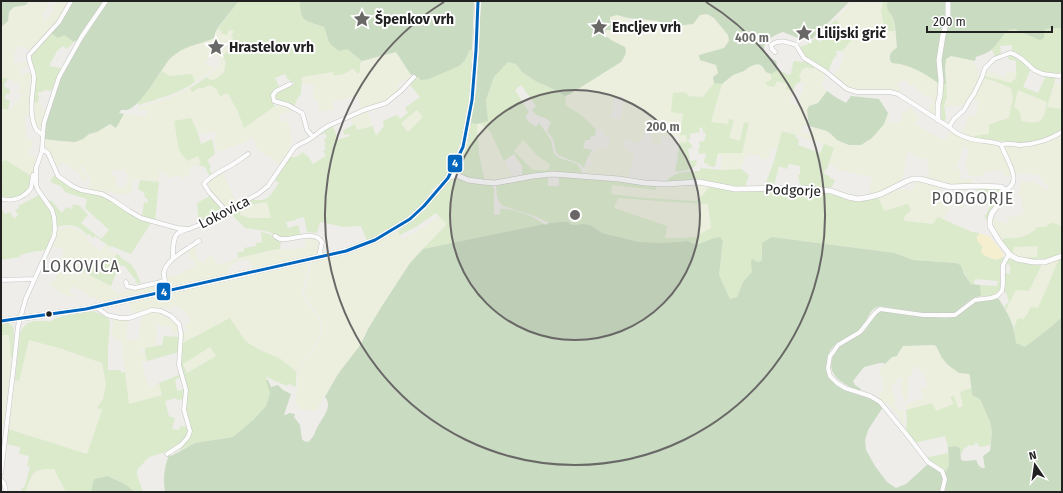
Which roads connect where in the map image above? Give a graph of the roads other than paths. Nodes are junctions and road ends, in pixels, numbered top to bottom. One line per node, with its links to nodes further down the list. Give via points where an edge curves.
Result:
1 (71, 1): 12 (street, via 59,22 29,55 34,73 32,117 36,128)
2 (106, 1): 12 (street, via 82,36 59,77 44,123)
3 (478, 1): 18 (main road, via 472,100 463,147)
4 (948, 1): 9 (street, via 948,18 939,60 941,81)
5 (775, 52): 9 (street, via 771,46 776,42 796,45 804,58 847,89 857,92 898,94)
6 (1062, 75): 10 (street, via 1043,74 1010,53 994,59 985,68 964,110)
7 (414, 77): 13 (street, Lokovica, via 386,103 323,128)
8 (290, 84): 13 (street, via 276,91 273,95 274,101 302,113 307,130)
9 (938, 120): 10 (street)
10 (949, 127): 14 (street, via 968,139)
11 (1062, 132): 14 (street, via 1039,143)
12 (43, 135): 15 (street)
13 (313, 137): 21 (street, Lokovica, via 294,148 263,191)
14 (1002, 145): 19 (street, via 1014,177 1012,185)
15 (42, 149): 17 (street); 22 (street, Lokovica, via 48,153 58,176 72,186 102,194 141,218)
16 (248, 154): 21 (street, via 212,176 204,184)
17 (36, 170): 20 (street, via 29,191 18,199); 29 (street, via 36,185 52,210 55,229)
18 (448, 178): 19 (street, Podgorje, via 456,175 468,180 495,183 553,174 645,183 699,182 735,189 804,188 831,191 858,199 881,194 913,179 950,187 1001,187); 27 (main road, via 410,219 396,228 375,240 346,251)
19 (1005, 190): 25 (street, via 1006,194 992,214 990,226)
20 (1, 199)
21 (226, 210): 22 (street, Lokovica)
22 (187, 229): 28 (street, via 176,235)
23 (275, 236): 27 (street, via 280,239 310,236 320,239 322,242)
24 (199, 241): 28 (street)
25 (1009, 254): 26 (street, via 1017,259 1033,262 1045,262); 43 (street, via 1002,265 1002,291 997,296 975,300 954,315 923,315 880,309 860,332 838,345 830,356 830,376 845,388 880,402 928,462 942,471 945,479)
26 (1062, 256)
27 (319, 257): 33 (main road)
28 (173, 259): 31 (street, via 164,271)
29 (34, 279): 30 (street); 35 (street)
30 (1, 280)
31 (165, 281): 32 (street, via 135,288 127,286); 33 (street)
32 (126, 282)
33 (169, 290): 34 (main road)
34 (96, 307): 35 (main road); 39 (street, via 107,315 120,318 161,310 179,324 179,365 186,390 184,410 190,430 188,438)
35 (19, 319): 36 (main road); 37 (street)
36 (1, 321)
37 (7, 426): 38 (street); 40 (street)
38 (1, 428)
39 (167, 454)
40 (1, 473)
41 (1, 480): 42 (street)
42 (6, 492)
43 (942, 492)

